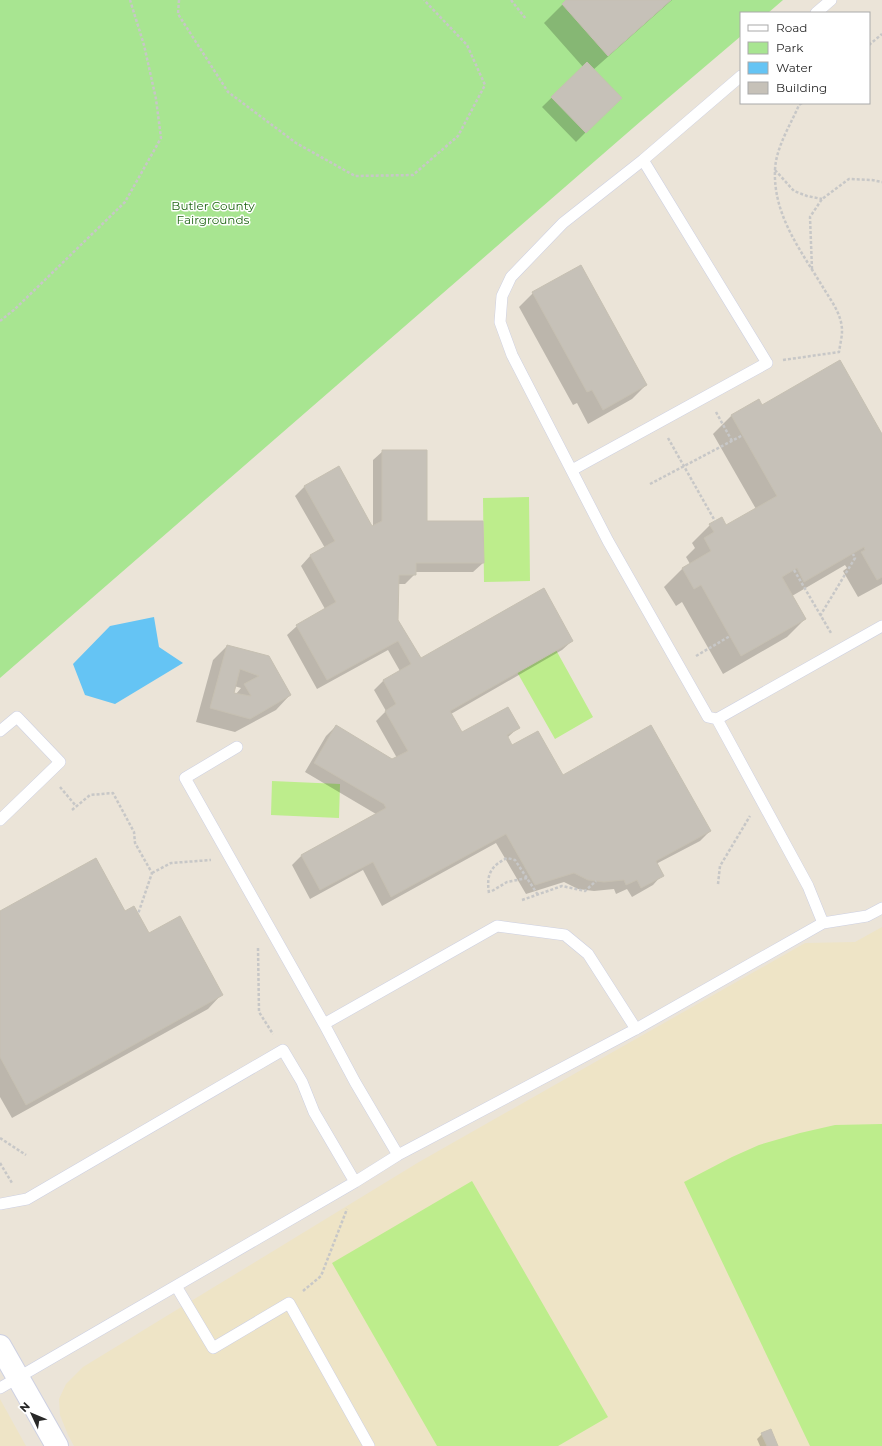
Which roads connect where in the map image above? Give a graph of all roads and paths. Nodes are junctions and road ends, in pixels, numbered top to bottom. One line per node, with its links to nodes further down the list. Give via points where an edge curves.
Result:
1 (130, 0): 17 (path, via 144,45 156,99 161,138 125,202)
2 (179, 0): 3 (path, via 178,14 228,92 296,143 355,176 413,175 458,136 485,85 467,45)
3 (424, 0)
4 (511, 0): 7 (path)
5 (831, 0): 6 (lane)
6 (817, 12)
7 (526, 19)
8 (882, 34): 9 (path)
9 (870, 44)
10 (740, 77): 12 (lane)
11 (801, 104): 13 (path, via 779,149)
12 (643, 160): 18 (lane); 24 (lane, via 563,223 511,277 502,296 500,322 512,355)
13 (775, 170): 15 (path, via 794,191); 16 (path, via 777,196 785,222 795,244)
14 (882, 182): 15 (path, via 849,179)
15 (822, 199): 16 (path, via 810,217)
16 (812, 269): 18 (path, via 837,310 842,330 839,352)
17 (0, 321)
18 (766, 363): 19 (lane)
19 (707, 396): 20 (lane); 22 (path)
20 (658, 422): 23 (path); 24 (lane)
21 (743, 435): 22 (path)
22 (732, 441): 23 (path)
23 (684, 466): 25 (path); 26 (path)
24 (572, 470): 34 (lane, via 608,541 708,717)
25 (650, 484)
26 (715, 521)
27 (853, 554): 29 (path, via 854,558)
28 (794, 570): 29 (path)
29 (820, 616): 31 (path)
30 (882, 626): 34 (lane)
31 (831, 633)
32 (730, 636): 33 (path)
33 (696, 656)
34 (718, 719): 53 (lane, via 808,886)
35 (0, 731): 37 (lane, via 17,717 60,762)
36 (237, 747): 42 (lane, via 185,778)
37 (48, 774): 38 (path); 41 (lane)
38 (76, 806): 39 (path); 43 (path, via 90,795 113,792 134,832 135,843)
39 (72, 810)
40 (751, 815): 46 (path, via 720,866)
41 (0, 820)
42 (230, 857): 43 (path, via 170,863); 55 (lane)
43 (152, 872): 52 (path)
44 (527, 878): 47 (path, via 507,882); 48 (path, via 515,860 507,858 496,864 489,874); 49 (path)
45 (596, 881): 49 (path, via 585,891 562,886)
46 (718, 884)
47 (492, 891)
48 (489, 893)
49 (538, 895): 50 (path)
50 (522, 900)
51 (882, 908): 53 (lane, via 867,916)
52 (138, 914)
53 (823, 923): 56 (lane)
54 (258, 948): 57 (path, via 259,1012)
55 (324, 1024): 56 (lane, via 497,926 565,935 588,954); 60 (lane)
56 (636, 1029): 60 (lane)
57 (283, 1050): 61 (lane, via 302,1082 314,1112); 62 (lane, via 27,1198)
58 (0, 1138): 59 (path)
59 (26, 1155)
60 (398, 1155): 61 (lane)
61 (356, 1182): 63 (lane); 64 (path, via 321,1276)
62 (0, 1204)
63 (176, 1286): 64 (lane, via 213,1348); 66 (lane)
64 (289, 1303): 69 (lane)
65 (0, 1346): 66 (street)
66 (19, 1378): 67 (lane); 68 (street)
67 (0, 1388)
68 (57, 1446)
69 (368, 1446)

